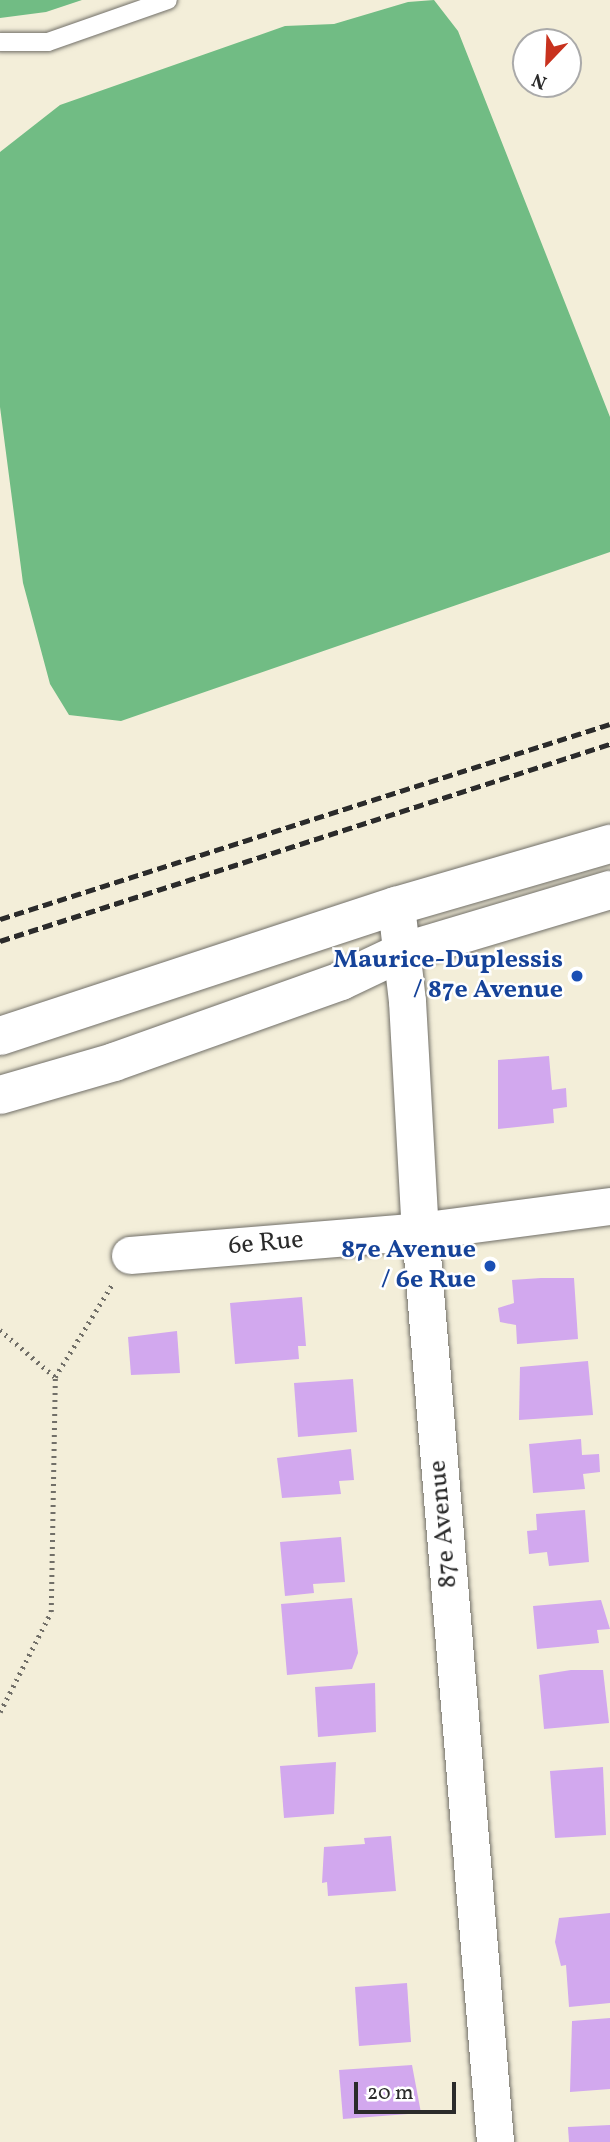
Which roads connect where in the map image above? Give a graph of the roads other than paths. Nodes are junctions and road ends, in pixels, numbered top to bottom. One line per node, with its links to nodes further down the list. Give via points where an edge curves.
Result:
1 (168, 0): 2 (lane, via 48,42)
2 (0, 42)
3 (610, 844): 5 (street)
4 (610, 890): 6 (street)
5 (396, 906): 6 (street, 87e Avenue); 7 (street)
6 (402, 952): 8 (street, via 291,999 114,1062); 10 (street, 87e Avenue)
7 (0, 1036)
8 (0, 1095)
9 (610, 1206): 10 (street, 6e Rue)
10 (420, 1231): 11 (street, 6e Rue); 12 (street, 87e Avenue)
11 (130, 1255)
12 (495, 2142)

